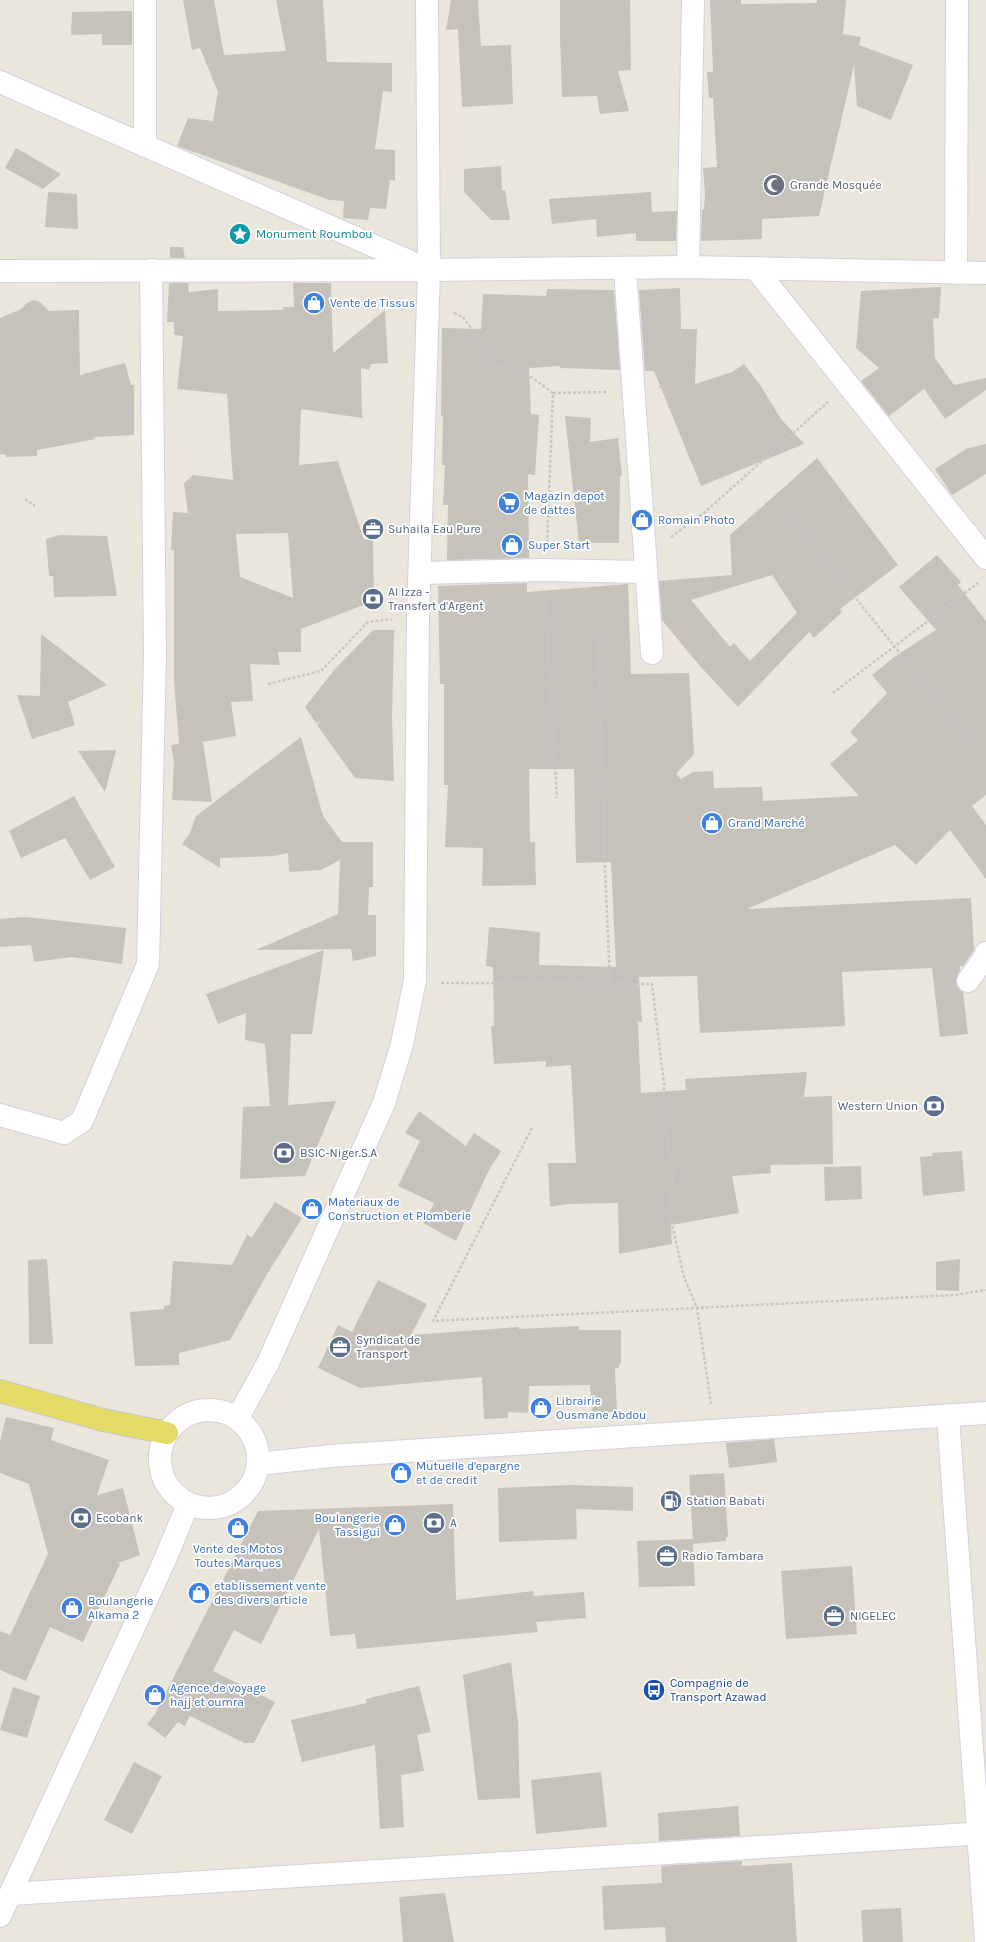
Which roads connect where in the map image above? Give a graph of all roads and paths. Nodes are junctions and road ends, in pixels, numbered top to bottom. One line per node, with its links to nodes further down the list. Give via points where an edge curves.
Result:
1 (145, 0): 6 (street)
2 (427, 0): 10 (street)
3 (693, 0): 7 (street)
4 (957, 0): 13 (street)
5 (0, 82): 6 (street)
6 (145, 146): 10 (street)
7 (688, 267): 8 (street); 11 (street)
8 (755, 268): 13 (street); 16 (street)
9 (151, 270): 10 (street); 12 (street); 37 (street, via 156,654 148,964 82,1121 64,1133)
10 (429, 270): 11 (street); 15 (street)
11 (625, 270): 21 (street)
12 (0, 271)
13 (956, 272): 14 (street)
14 (986, 273)
15 (427, 303): 22 (path, via 463,317 477,342 496,365 527,374 553,393); 23 (street)
16 (848, 385): 20 (street); 21 (path)
17 (25, 499): 19 (path)
18 (781, 505): 27 (path)
19 (35, 506)
20 (986, 558)
21 (644, 564): 22 (street); 28 (street)
22 (544, 570): 23 (street); 32 (path)
23 (420, 573): 25 (street)
24 (980, 582): 27 (path)
25 (418, 616): 29 (path, via 368,622 321,671); 34 (street)
26 (598, 630): 36 (path)
27 (894, 646): 30 (path); 31 (path)
28 (652, 653)
29 (268, 684)
30 (832, 693)
31 (976, 748)
32 (557, 798)
33 (986, 953): 35 (street)
34 (415, 980): 36 (path, via 442,983); 44 (street, via 402,1044 384,1104 268,1363)
35 (968, 981)
36 (610, 982): 40 (path, via 652,984 664,1084 664,1122 672,1173 670,1216 684,1277)
37 (0, 1115)
38 (532, 1128): 40 (path, via 433,1321)
39 (986, 1290): 40 (path, via 954,1295)
40 (697, 1308): 45 (path)
41 (0, 1391): 46 (main road, via 103,1420)
42 (986, 1413): 43 (street)
43 (948, 1417): 45 (street); 49 (street)
44 (237, 1419): 46 (street, via 223,1413 191,1414 178,1421); 47 (street, via 249,1432 256,1447)
45 (715, 1431): 47 (street, via 331,1456)
46 (167, 1433): 48 (street, via 161,1449 160,1466 165,1481 174,1494)
47 (258, 1464): 48 (street, via 254,1479 245,1492 233,1502 219,1507 203,1508)
48 (188, 1504): 50 (street, via 164,1562)
49 (982, 1834): 50 (street); 52 (street)
50 (11, 1894): 51 (street)
51 (0, 1916)
52 (986, 1942)

